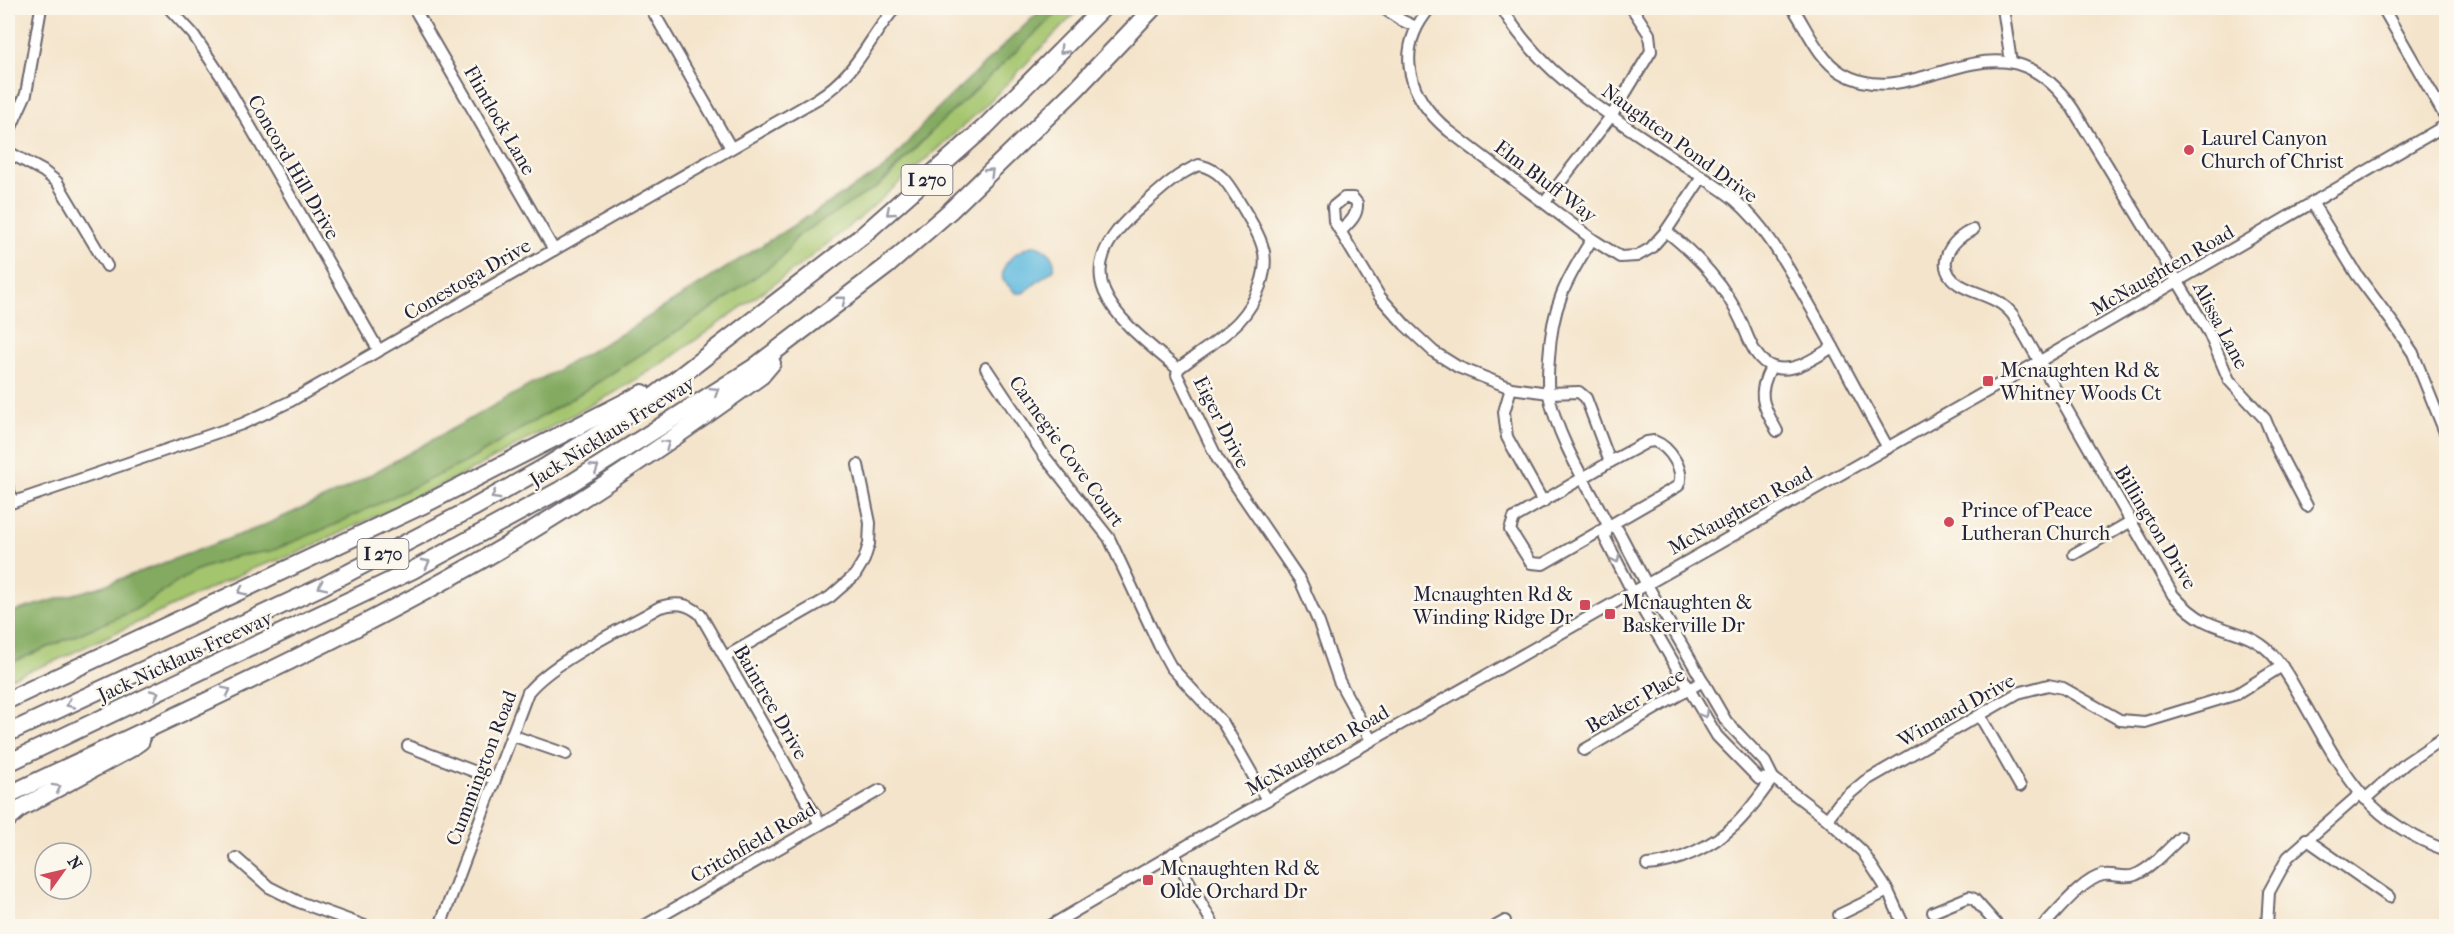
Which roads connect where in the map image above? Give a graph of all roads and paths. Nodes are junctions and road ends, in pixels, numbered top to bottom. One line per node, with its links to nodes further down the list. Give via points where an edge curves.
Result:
1 (41, 8): 20 (street, via 26,94)
2 (169, 8): 36 (street, Concord Hill Drive, via 193,34 223,79)
3 (414, 8): 30 (street, Flintlock Lane)
4 (651, 8): 21 (street)
5 (1103, 8): 33 (highway, Jack Nicklaus Freeway / I 270, one-way to 33, via 986,127 925,182 853,243)
6 (1153, 8): 34 (highway, Jack Nicklaus Freeway / I 270, one-way to 6, via 887,266 950,211)
7 (1383, 8): 15 (street)
8 (1430, 8): 15 (street)
9 (1502, 8): 17 (street, Naughten Pond Drive, via 1523,40 1550,69)
10 (1632, 8): 17 (street, via 1649,34 1651,51)
11 (1793, 8): 16 (street, via 1826,58 1841,73 1864,82 1888,84 1972,63)
12 (2003, 8): 16 (street)
13 (2382, 8): 18 (street)
14 (890, 9): 21 (street, Conestoga Drive, via 855,66 830,91)
15 (1416, 27): 24 (street, Elm Bluff Way, via 1410,48 1411,75 1423,106 1449,131)
16 (2011, 62): 32 (street, Alissa Lane, via 2040,74 2063,94)
17 (1612, 115): 23 (street, Naughten Pond Drive); 24 (street)
18 (2446, 118)
19 (2446, 125): 25 (street, McNaughten Road)
20 (8, 134)
21 (731, 148): 30 (street, Conestoga Drive)
22 (8, 152): 31 (street, via 57,182)
23 (1702, 177): 28 (street, Elm Bluff Way); 35 (street, Naughten Pond Drive, via 1735,200 1764,230)
24 (1545, 202): 29 (street, Elm Bluff Way)
25 (2313, 204): 32 (street, McNaughten Road); 44 (street, via 2357,275 2409,346)
26 (1973, 230): 37 (street, Billington Drive, via 1949,248 1946,258 1951,274 1960,285 1993,297 2008,309)
27 (1341, 231): 41 (street, via 1380,297 1418,339 1458,367)
28 (1666, 231): 29 (street, Elm Bluff Way, via 1651,248 1629,257 1620,257); 38 (street, via 1718,281 1755,351)
29 (1592, 239): 42 (street, via 1557,302 1550,339)
30 (554, 250): 36 (street, Conestoga Drive)
31 (108, 266)
32 (2178, 282): 37 (street, McNaughten Road); 52 (street, Alissa Lane, via 2209,333 2229,380 2265,419)
33 (734, 333): 59 (highway, one-way to 59, via 632,400 517,459); 68 (highway, Jack Nicklaus Freeway / I 270, one-way to 68, via 635,411 473,508 323,586)
34 (796, 335): 66 (highway, one-way to 34, via 420,594 572,506 761,376); 75 (highway, Jack Nicklaus Freeway / I 270, one-way to 34, via 346,604 490,529 562,489 753,368)
35 (1833, 348): 38 (street, via 1793,367); 45 (street, Naughten Pond Drive)
36 (379, 351): 51 (street, Conestoga Drive, via 290,402 242,424)
37 (2040, 361): 45 (street, McNaughten Road); 53 (street, Billington Drive)
38 (1771, 367): 43 (street, via 1762,397)
39 (986, 368): 82 (street, Carnegie Cove Court, via 1045,458 1109,538 1171,667 1223,723)
40 (1178, 369): 40 (street, Eiger Drive, via 1113,311 1105,296 1102,257 1121,224 1175,177 1193,167 1205,167 1220,173 1252,224 1263,247 1265,267 1252,304 1239,321); 71 (street, Eiger Drive, via 1177,375 1217,458 1300,580 1340,681)
41 (1511, 388): 42 (street); 50 (street, via 1504,412 1507,437)
42 (1549, 393): 46 (street, via 1579,392 1586,398); 48 (street, via 1560,428)
43 (1777, 431)
44 (2446, 435)
45 (1888, 447): 56 (street, McNaughten Road)
46 (1610, 462): 48 (street); 54 (street, via 1654,441 1666,449 1682,474 1678,486)
47 (858, 465): 60 (street, via 870,523 867,552 855,575 830,597)
48 (1584, 479): 50 (street); 54 (street)
49 (8, 488): 51 (street)
50 (1543, 502): 54 (street, via 1514,518 1510,530 1527,558 1537,565)
51 (10, 503)
52 (2307, 506)
53 (2130, 522): 55 (street); 61 (street, Billington Drive, via 2181,604 2203,620 2259,642)
54 (1608, 525): 56 (street, via 1618,530); 57 (street, one-way to 57, via 1605,538)
55 (2074, 555)
56 (1646, 583): 57 (street, McNaughten Road); 62 (street)
57 (1632, 591): 64 (street); 71 (street, McNaughten Road)
58 (684, 604): 60 (street, Baintree Drive, via 700,615); 69 (street, Cummington Road, via 660,607 536,682)
59 (116, 650): 63 (highway); 65 (highway)
60 (725, 657): 85 (street, Baintree Drive)
61 (2282, 666): 67 (street, Winnard Drive, via 2237,693 2145,722 2120,720 2078,694 2048,685 2018,693); 81 (street, Billington Drive, via 2335,758)
62 (1703, 681): 64 (street, Beaker Place); 76 (street, via 1726,722 1765,762)
63 (8, 688)
64 (1689, 689): 73 (street, Beaker Place); 76 (street, one-way to 76, via 1717,736 1743,765 1759,779)
65 (8, 700)
66 (174, 716): 80 (highway); 83 (highway, one-way to 66, via 130,749)
67 (1980, 716): 78 (street); 84 (street, Winnard Drive, via 1865,781)
68 (8, 734)
69 (511, 735): 74 (street); 77 (street, Cummington Road)
70 (2446, 736): 81 (street)
71 (1371, 740): 82 (street, McNaughten Road)
72 (408, 746): 77 (street)
73 (1584, 750)
74 (567, 754)
75 (8, 763)
76 (1773, 778): 84 (street); 91 (street, via 1746,814 1720,836 1666,864)
77 (494, 779): 98 (street, Cummington Road)
78 (2020, 786)
79 (880, 790): 85 (street, Critchfield Road)
80 (8, 795)
81 (2362, 796): 87 (street); 88 (street, Billington Drive, via 2402,831)
82 (1267, 800): 89 (street, McNaughten Road)
83 (8, 819)
84 (1827, 819): 92 (street, via 1862,851)
85 (820, 824): 99 (street, Critchfield Road)
86 (2181, 837): 96 (street, via 2138,874 2101,875 2092,879)
87 (2307, 839): 93 (street); 104 (street, via 2288,857 2269,892)
88 (2446, 850)
89 (1173, 853): 100 (street, McNaughten Road); 101 (street)
90 (236, 858): 97 (street, via 269,887)
91 (1647, 865)
92 (1888, 891): 95 (street); 102 (street)
93 (2389, 897)
94 (1933, 912): 103 (street, via 1974,898)
95 (1839, 915)
96 (2044, 926)
97 (365, 927)
98 (440, 927)
99 (644, 927)
100 (1050, 927)
101 (1214, 927)
102 (1904, 927)
103 (1998, 927)
104 (2266, 927)

